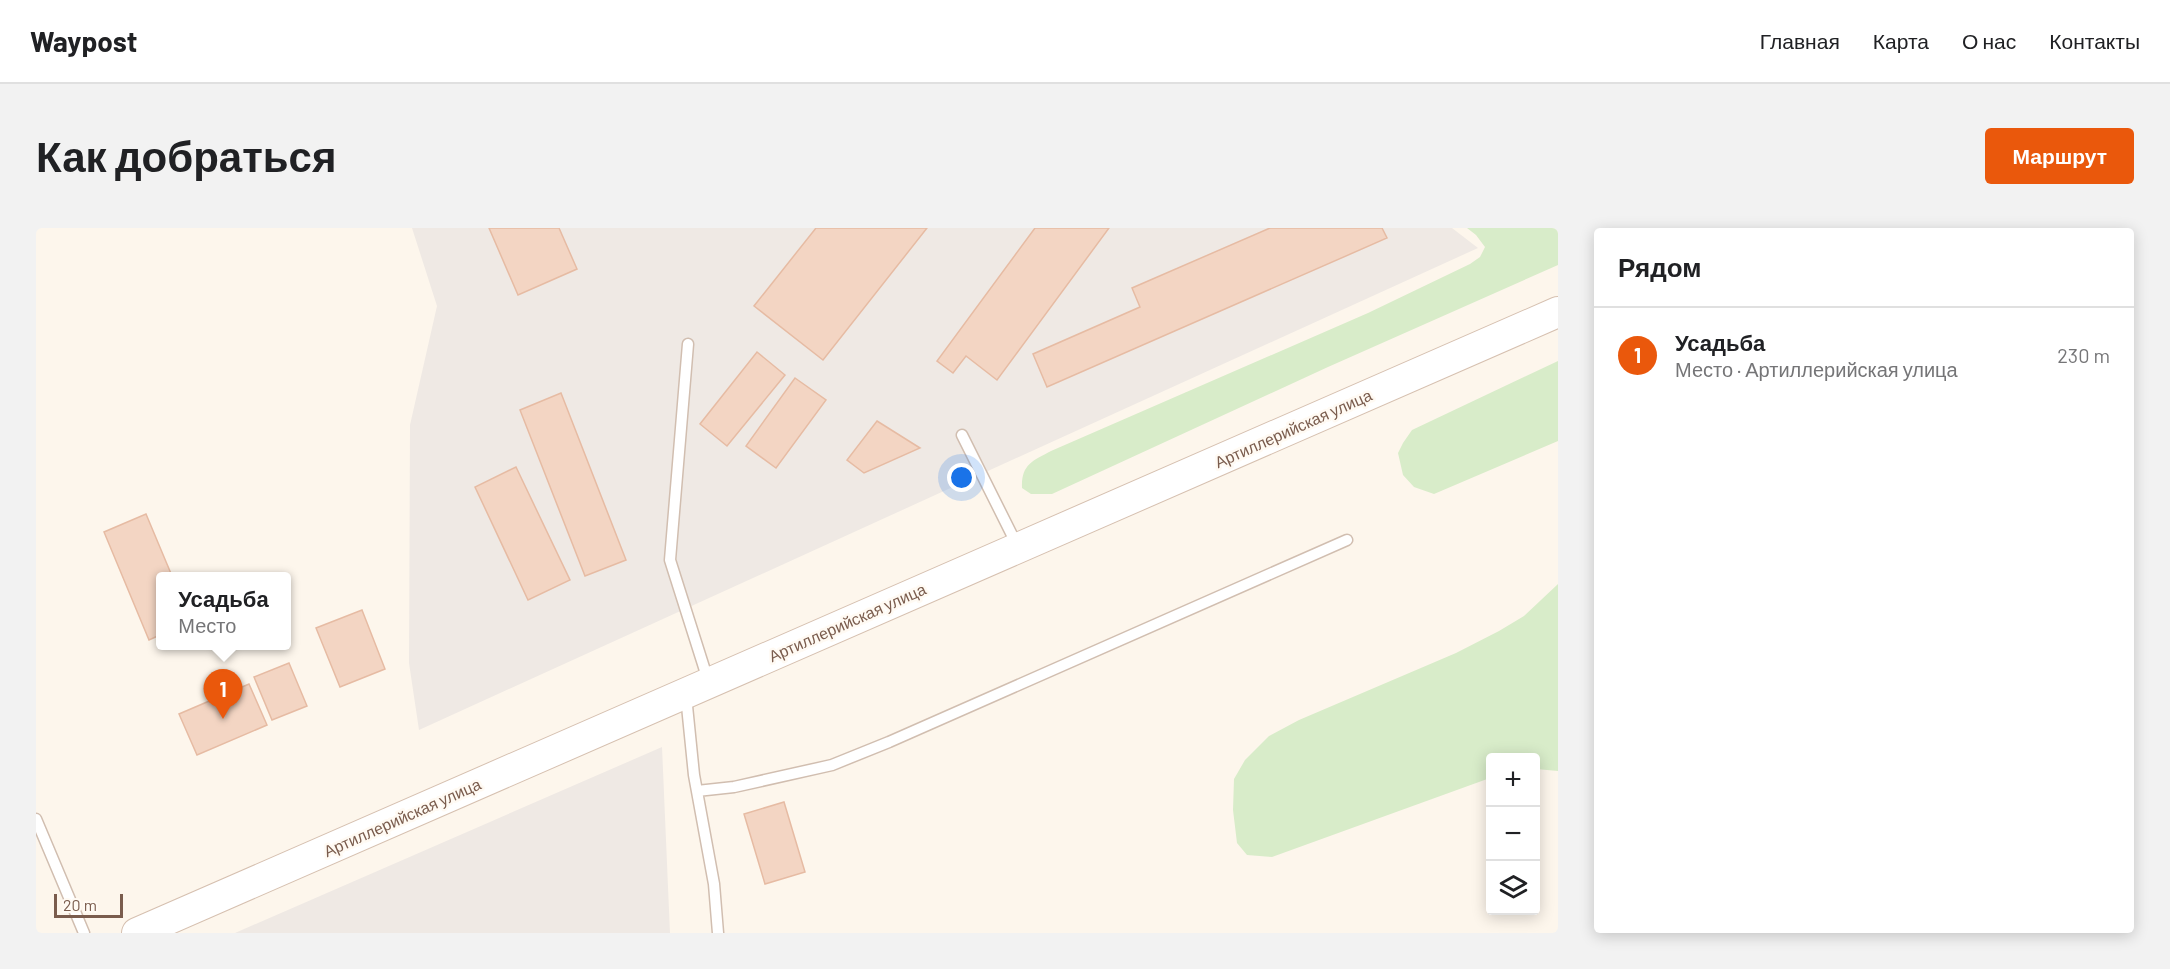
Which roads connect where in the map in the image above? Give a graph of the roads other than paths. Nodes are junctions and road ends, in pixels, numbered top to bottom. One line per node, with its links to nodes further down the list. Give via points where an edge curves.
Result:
1 (1558, 312): 5 (main road, Артиллерийская улица)
2 (688, 344): 6 (lane, via 670,560)
3 (962, 435): 5 (lane)
4 (1347, 540): 7 (lane, via 832,765)
5 (1018, 547): 6 (main road, Артиллерийская улица)
6 (698, 688): 7 (lane); 10 (main road, Артиллерийская улица)
7 (697, 791): 11 (lane, via 714,884)
8 (36, 819): 9 (lane)
9 (84, 933)
10 (137, 933)
11 (718, 933)

